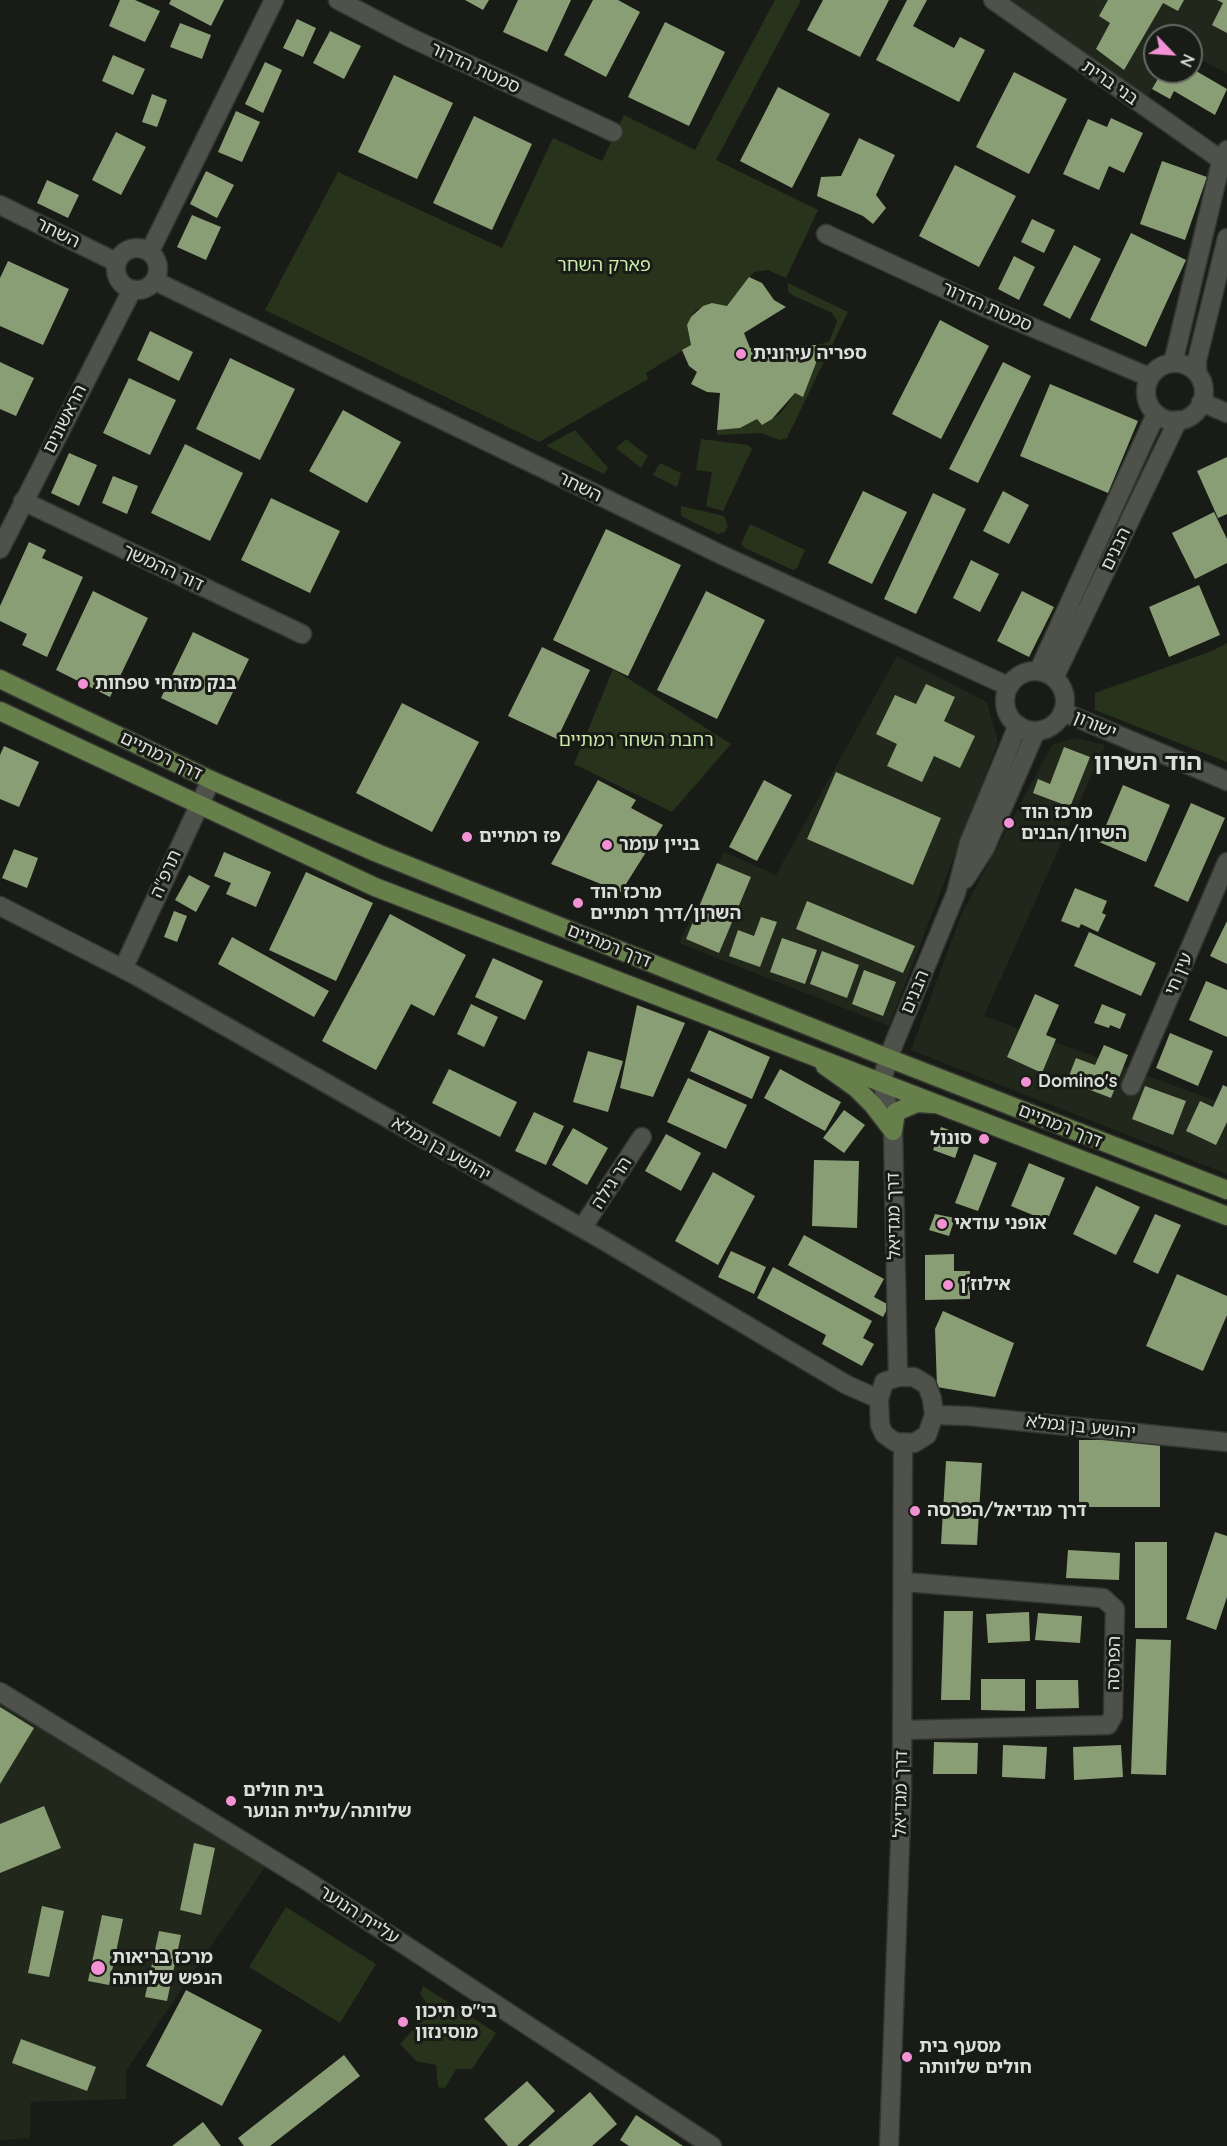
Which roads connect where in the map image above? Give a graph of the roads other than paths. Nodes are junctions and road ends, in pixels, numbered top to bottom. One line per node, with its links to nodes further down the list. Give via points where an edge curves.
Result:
1 (273, 0): 9 (street)
2 (338, 0): 4 (street, סמטת הדרור)
3 (993, 0): 5 (street, בני ברית)
4 (613, 132)
5 (1225, 158): 13 (street)
6 (0, 205): 10 (street, השחר)
7 (826, 234): 15 (street, סמטת הדרור)
8 (1227, 238): 14 (street)
9 (150, 251): 10 (street, via 130,248); 11 (street, via 157,262)
10 (116, 262): 12 (street, via 116,276)
11 (155, 281): 12 (street, via 145,289); 25 (street, השחר, via 714,551)
12 (132, 290): 20 (street, הראשונים)
13 (1173, 363): 14 (street); 15 (street)
14 (1197, 373): 16 (street, via 1203,387)
15 (1149, 377): 18 (street, via 1146,397)
16 (1201, 402): 17 (street); 19 (street, via 1192,415)
17 (1227, 413)
18 (1156, 414): 19 (street); 23 (street, הבנים)
19 (1178, 420): 23 (street, הבנים)
20 (23, 501): 21 (street, הראשונים); 22 (street, דור ההמשך)
21 (0, 549)
22 (302, 634)
23 (1046, 674): 25 (street, via 1022,674); 27 (street, via 1065,693)
24 (0, 679): 30 (main road, דרך רמתיים)
25 (1008, 686): 28 (street, via 1005,707)
26 (0, 711): 32 (main road, דרך רמתיים)
27 (1063, 712): 29 (street, via 1052,726); 31 (street, ישורון)
28 (1018, 725): 29 (street); 34 (street, הבנים, via 969,843)
29 (1036, 731): 34 (street, הבנים, via 985,848)
30 (211, 780): 32 (street, תרפ"ה); 38 (main road, דרך רמתיים, via 377,853)
31 (1227, 781)
32 (197, 805): 36 (street, תרפ"ה); 37 (main road, דרך רמתיים, via 375,887)
33 (1227, 862): 40 (street, עין חי)
34 (956, 893): 38 (street, הבנים)
35 (0, 906): 36 (street, יהושע בן גמלא)
36 (123, 969): 46 (street, יהושע בן גמלא)
37 (805, 1052): 39 (main road, דרך רמתיים); 42 (main road, via 856,1088)
38 (888, 1058): 39 (street, דרך מגדיאל); 44 (main road, דרך רמתיים)
39 (882, 1081): 41 (main road, דרך רמתיים); 42 (street, דרך מגדיאל)
40 (1131, 1086)
41 (942, 1105): 42 (main road, via 917,1103 896,1112); 45 (main road, דרך רמתיים)
42 (892, 1131): 47 (street, דרך מגדיאל)
43 (642, 1137): 46 (street, הר גילה)
44 (1227, 1190)
45 (1227, 1216)
46 (582, 1228): 48 (street, יהושע בן גמלא, via 847,1385)
47 (898, 1377): 48 (street, via 884,1383); 49 (street, via 914,1377 927,1385)
48 (879, 1399): 51 (street, via 884,1434)
49 (934, 1415): 50 (street, יהושע בן גמלא); 51 (street, via 927,1436 914,1443)
50 (1227, 1442)
51 (903, 1443): 52 (street, דרך מגדיאל)
52 (905, 1582): 54 (street, דרך מגדיאל); 54 (street, הפרסה, via 1102,1598 1115,1609 1113,1716 1108,1725)
53 (0, 1692): 55 (street, עליית הנוער, via 304,1879)
54 (902, 1730): 56 (street, דרך מגדיאל)
55 (712, 2146)
56 (889, 2146)

